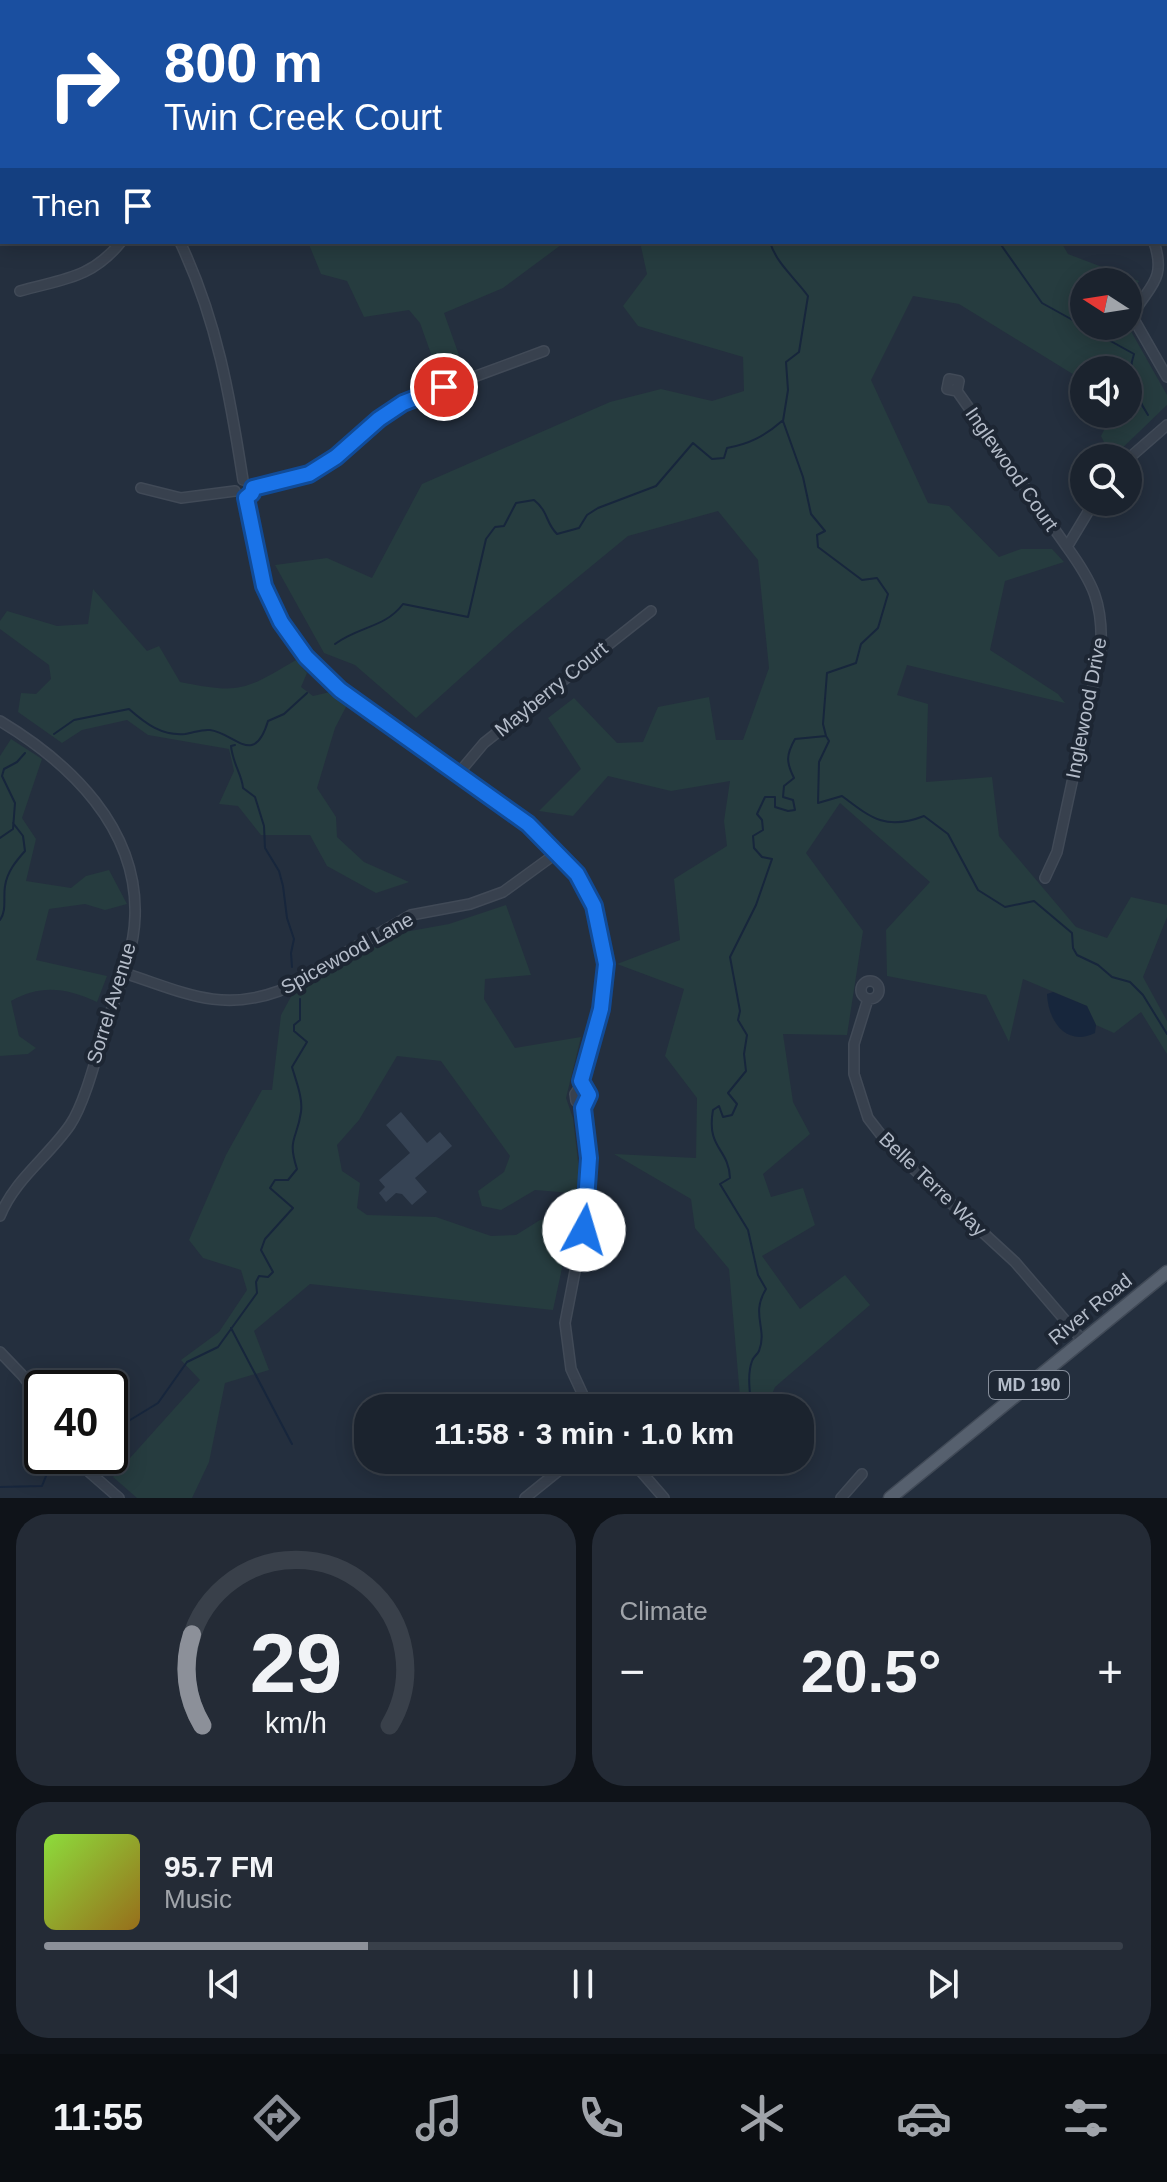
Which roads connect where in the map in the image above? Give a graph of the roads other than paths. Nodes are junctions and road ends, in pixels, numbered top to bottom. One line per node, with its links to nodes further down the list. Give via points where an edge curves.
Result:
1 (119, 244): 4 (street, via 91,271)
2 (181, 244): 10 (street, via 225,368)
3 (1154, 244): 6 (street, via 1160,271 1132,316)
4 (20, 291)
5 (544, 351): 12 (street, via 403,403 309,474)
6 (1167, 377)
7 (957, 391): 16 (street, Inglewood Court)
8 (1167, 425): 9 (street)
9 (1142, 447)
10 (243, 480): 12 (street); 13 (street)
11 (141, 488): 13 (street, via 181,498)
12 (253, 488): 14 (street)
13 (235, 491): 14 (street)
14 (246, 498): 19 (street, via 264,586 306,657 340,690)
15 (1086, 516): 16 (street)
16 (1067, 547): 21 (street, Inglewood Drive, via 1095,589 1101,648 1057,852)
17 (651, 611): 19 (street, Mayberry Court, via 484,743)
18 (0, 721): 22 (street, Sorrel Avenue, via 63,764 116,831 134,889 135,917)
19 (458, 774): 20 (street)
20 (558, 852): 22 (street, Spicewood Lane, via 503,892 411,915 255,1000 214,1001); 29 (street, via 592,899 606,964 601,1009 575,1099 583,1108 588,1204 565,1323 571,1369)
21 (1045, 878)
22 (124, 973): 24 (street, Sorrel Avenue, via 72,1123 13,1190)
23 (868, 999): 26 (street, Belle Terre Way, via 854,1044 854,1074 868,1118 892,1149 1015,1262)
24 (0, 1216)
25 (1167, 1272): 26 (main road, River Road / MD 190)
26 (1082, 1340): 38 (main road, River Road / MD 190)
27 (0, 1352): 28 (street)
28 (24, 1377)
29 (583, 1394)
30 (91, 1474): 34 (street)
31 (555, 1474): 35 (street)
32 (643, 1474): 36 (street)
33 (862, 1474): 37 (street)
34 (119, 1498)
35 (525, 1498)
36 (664, 1498)
37 (841, 1498)
38 (890, 1498)

